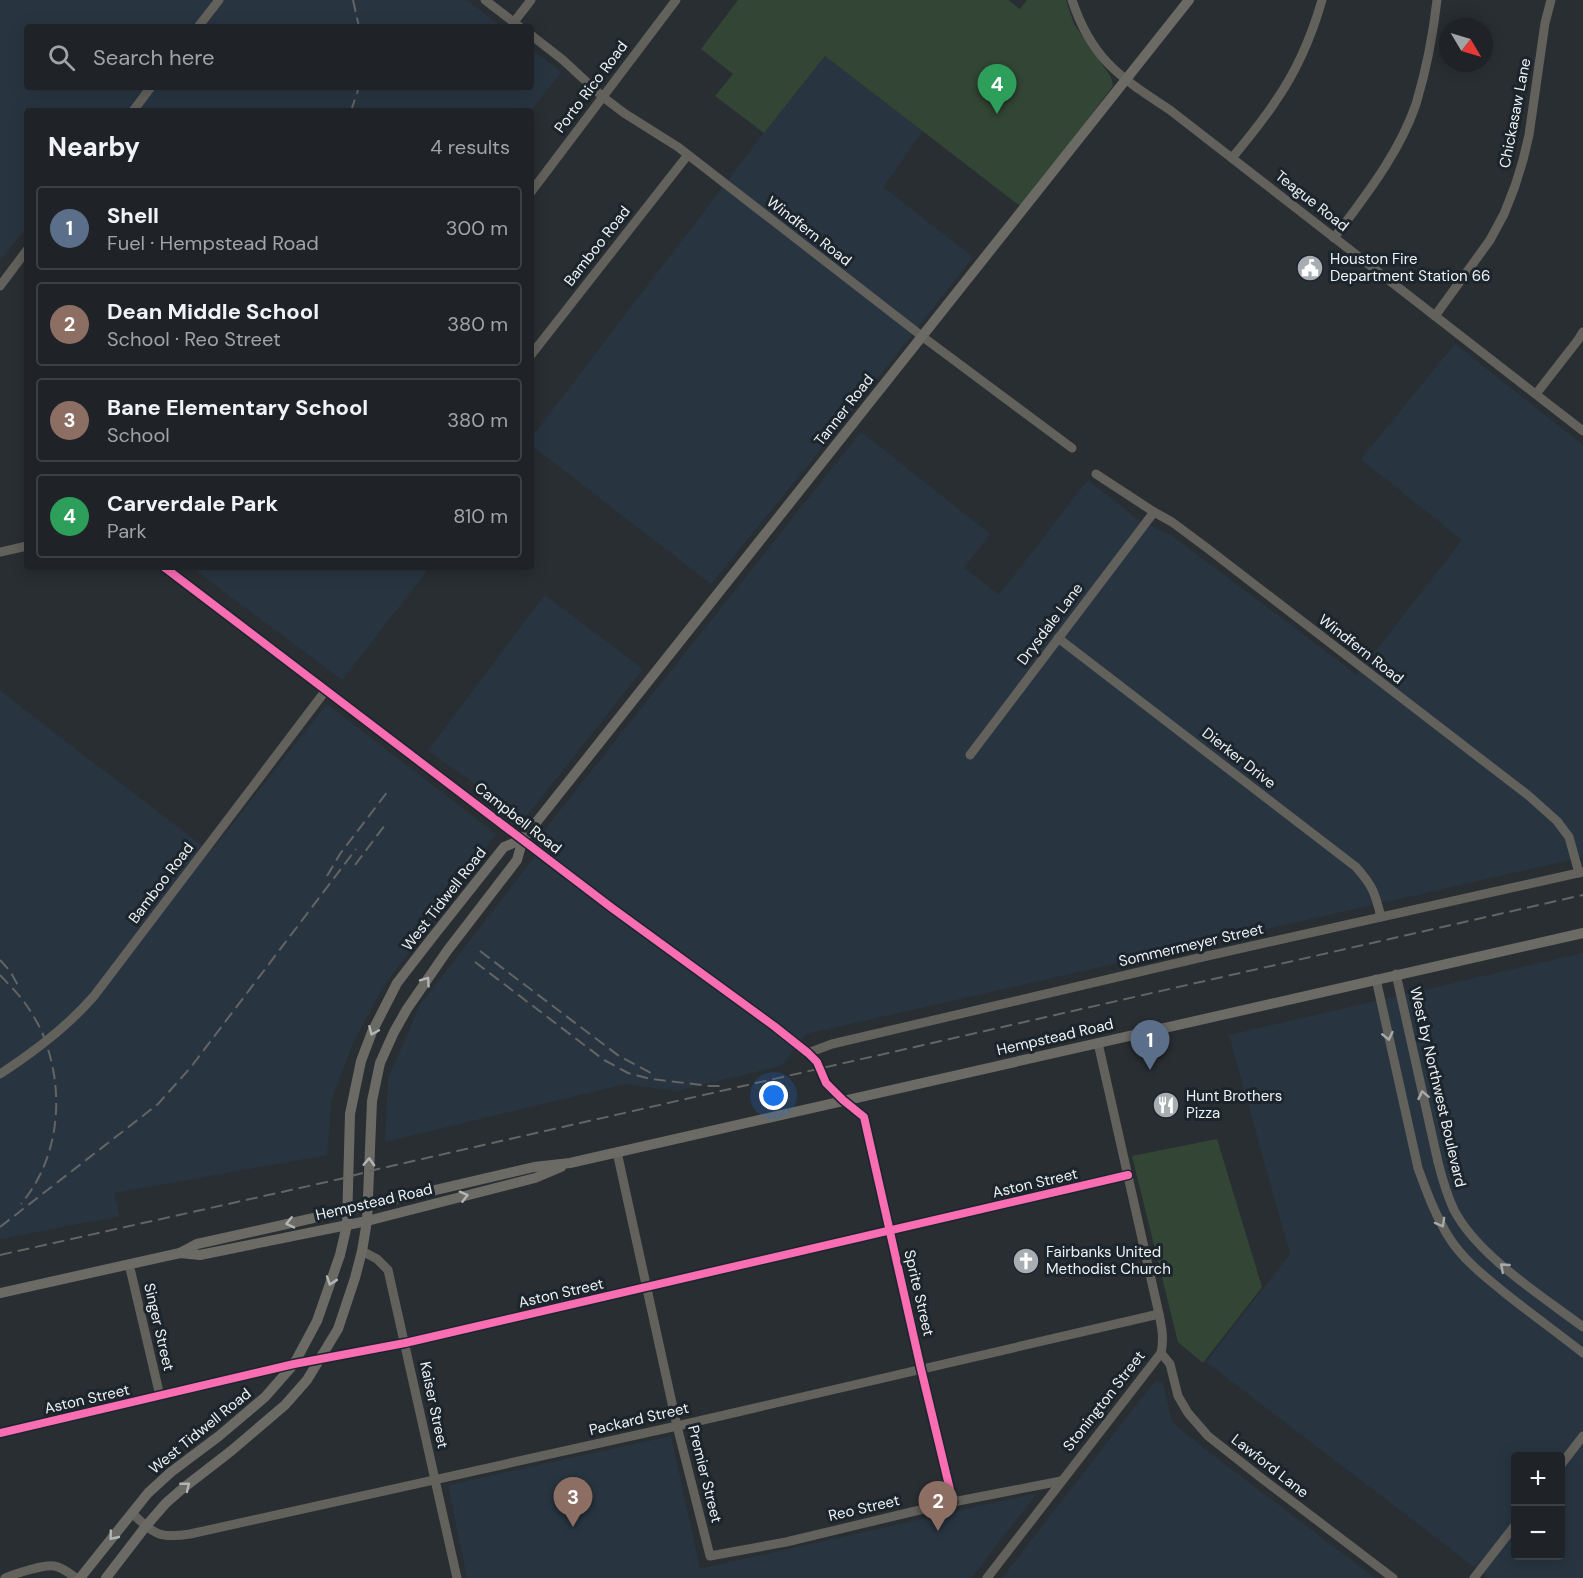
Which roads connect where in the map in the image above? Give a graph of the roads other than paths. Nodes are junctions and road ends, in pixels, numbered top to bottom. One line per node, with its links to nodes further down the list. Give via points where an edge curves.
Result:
1 (219, 0): 10 (street)
2 (485, 0): 11 (street)
3 (531, 0): 12 (street)
4 (676, 0): 16 (street, Porto Rico Road)
5 (1072, 0): 14 (street, Teague Road, via 1098,54)
6 (1189, 0): 14 (main road, Tanner Road)
7 (1322, 0): 19 (street, via 1290,77)
8 (1437, 0): 21 (street, via 1424,74 1406,127 1372,188)
9 (1551, 0): 24 (street, Chickasaw Lane, via 1529,135 1515,186 1490,240)
10 (200, 24)
11 (516, 24)
12 (518, 24)
13 (534, 37): 16 (street, Windfern Road)
14 (1125, 80): 19 (street, Teague Road); 26 (main road, Tanner Road)
15 (149, 90): 17 (street)
16 (603, 97): 18 (street, Windfern Road); 20 (street, Porto Rico Road)
17 (135, 108)
18 (687, 156): 26 (street, Windfern Road); 27 (street, Bamboo Road)
19 (1232, 158): 21 (street, Teague Road)
20 (534, 188)
21 (1334, 238): 24 (street, Teague Road)
22 (24, 254): 23 (street)
23 (0, 286)
24 (1435, 316): 28 (street, Teague Road)
25 (1583, 332): 28 (street)
26 (923, 337): 30 (street, Windfern Road); 39 (main road, Tanner Road)
27 (534, 352)
28 (1536, 394): 29 (street, Teague Road)
29 (1583, 431)
30 (1071, 448)
31 (1095, 474): 32 (street, Windfern Road)
32 (1154, 512): 36 (street, Drysdale Lane); 40 (street, Windfern Road, via 1207,548 1528,796 1569,837)
33 (24, 547): 34 (street)
34 (0, 552)
35 (168, 570): 37 (street, Campbell Road)
36 (1058, 638): 38 (street, Drysdale Lane); 41 (street, Dierker Drive, via 1356,867 1370,882)
37 (326, 690): 39 (street, Campbell Road); 49 (street, Bamboo Road, via 94,996 46,1042)
38 (970, 755)
39 (523, 839): 43 (main road, West Tidwell Road, via 504,847); 44 (main road, via 517,860); 48 (street, Campbell Road)
40 (1581, 872): 41 (street, Sommermeyer Street)
41 (1381, 917): 48 (street, Sommermeyer Street, via 839,1042)
42 (1583, 933): 45 (main road, Hempstead Road)
43 (431, 939): 44 (main road); 59 (main road, West Tidwell Road, one-way to 59, via 396,983 361,1061 348,1129)
44 (447, 951): 58 (main road, one-way to 44, via 372,1101 380,1063 407,1009)
45 (1396, 974): 46 (main road, Hempstead Road); 51 (street, West by Northwest Boulevard, one-way to 45)
46 (1376, 979): 47 (main road, Hempstead Road); 52 (street, one-way to 52)
47 (1098, 1043): 50 (main road, Hempstead Road); 55 (street, Stonington Street)
48 (808, 1053): 50 (street, Campbell Road, via 817,1062 826,1083)
49 (0, 1074)
50 (843, 1100): 53 (main road, Hempstead Road); 62 (street, Sprite Street, via 864,1117)
51 (1433, 1143): 52 (street); 64 (street, West by Northwest Boulevard, via 1455,1211)
52 (1414, 1149): 68 (street, one-way to 68, via 1438,1219)
53 (617, 1152): 54 (main road, Hempstead Road); 70 (street, Premier Street)
54 (570, 1163): 56 (main road, Hempstead Road); 57 (main road, Hempstead Road, via 535,1178)
55 (1128, 1175): 62 (street, Aston Street); 73 (street, Stonington Street)
56 (493, 1176): 57 (main road); 58 (main road, Hempstead Road)
57 (495, 1188): 60 (main road, Hempstead Road, one-way to 57)
58 (368, 1206): 59 (main road, Hempstead Road); 60 (main road)
59 (347, 1210): 61 (main road, West Tidwell Road); 63 (main road, Hempstead Road, one-way to 63)
60 (367, 1221): 61 (main road, Hempstead Road); 66 (main road)
61 (347, 1225): 65 (main road, Hempstead Road); 80 (main road, West Tidwell Road, one-way to 80, via 318,1321)
62 (890, 1230): 70 (street, Aston Street); 81 (street, Sprite Street)
63 (237, 1234): 65 (main road); 67 (main road, Hempstead Road, via 196,1244)
64 (1482, 1246): 68 (street); 72 (street, West by Northwest Boulevard, one-way to 64)
65 (240, 1247): 67 (main road, Hempstead Road, via 200,1255)
66 (362, 1251): 76 (street, Kaiser Street, via 388,1270); 79 (main road, via 338,1329)
67 (180, 1253): 69 (main road, Hempstead Road)
68 (1468, 1260): 74 (street)
69 (129, 1264): 71 (main road, Hempstead Road); 82 (street, Singer Street)
70 (647, 1287): 76 (street, Aston Street); 83 (street, Premier Street)
71 (0, 1293)
72 (1550, 1303): 74 (street); 75 (street, West by Northwest Boulevard)
73 (1160, 1314): 77 (street, Stonington Street, via 1164,1335); 81 (street, Packard Street)
74 (1534, 1316): 78 (street)
75 (1583, 1327)
76 (405, 1343): 79 (street, Aston Street); 89 (street, Kaiser Street)
77 (1161, 1353): 90 (street, Stonington Street); 101 (street, Lawford Lane, via 1170,1364 1178,1396 1208,1436)
78 (1583, 1353)
79 (320, 1359): 80 (street, Aston Street); 87 (main road, via 285,1405)
80 (294, 1364): 82 (street, Aston Street); 85 (main road, West Tidwell Road, via 265,1397)
81 (921, 1369): 83 (street, Packard Street); 91 (street, Sprite Street)
82 (160, 1396): 84 (street, Aston Street)
83 (677, 1426): 89 (street, Packard Street); 95 (street, Premier Street)
84 (0, 1433)
85 (219, 1436): 87 (main road); 92 (main road, West Tidwell Road, via 171,1472)
86 (1583, 1436): 88 (street)
87 (231, 1451): 93 (main road, one-way to 87, via 182,1488)
88 (1565, 1459)
89 (434, 1479): 93 (street, Packard Street, via 190,1534 171,1537); 99 (street, Kaiser Street)
90 (1061, 1481): 91 (street, Reo Street); 100 (street, Stonington Street)
91 (953, 1502): 95 (street, Reo Street)
92 (132, 1513): 93 (street, Packard Street); 97 (main road, West Tidwell Road, one-way to 97)
93 (146, 1526): 98 (main road)
94 (1511, 1529): 102 (street)
95 (710, 1556)
96 (5, 1578): 97 (street, via 46,1566)
97 (78, 1578)
98 (106, 1578)
99 (457, 1578)
100 (987, 1578)
101 (1393, 1578)
102 (1474, 1578)

